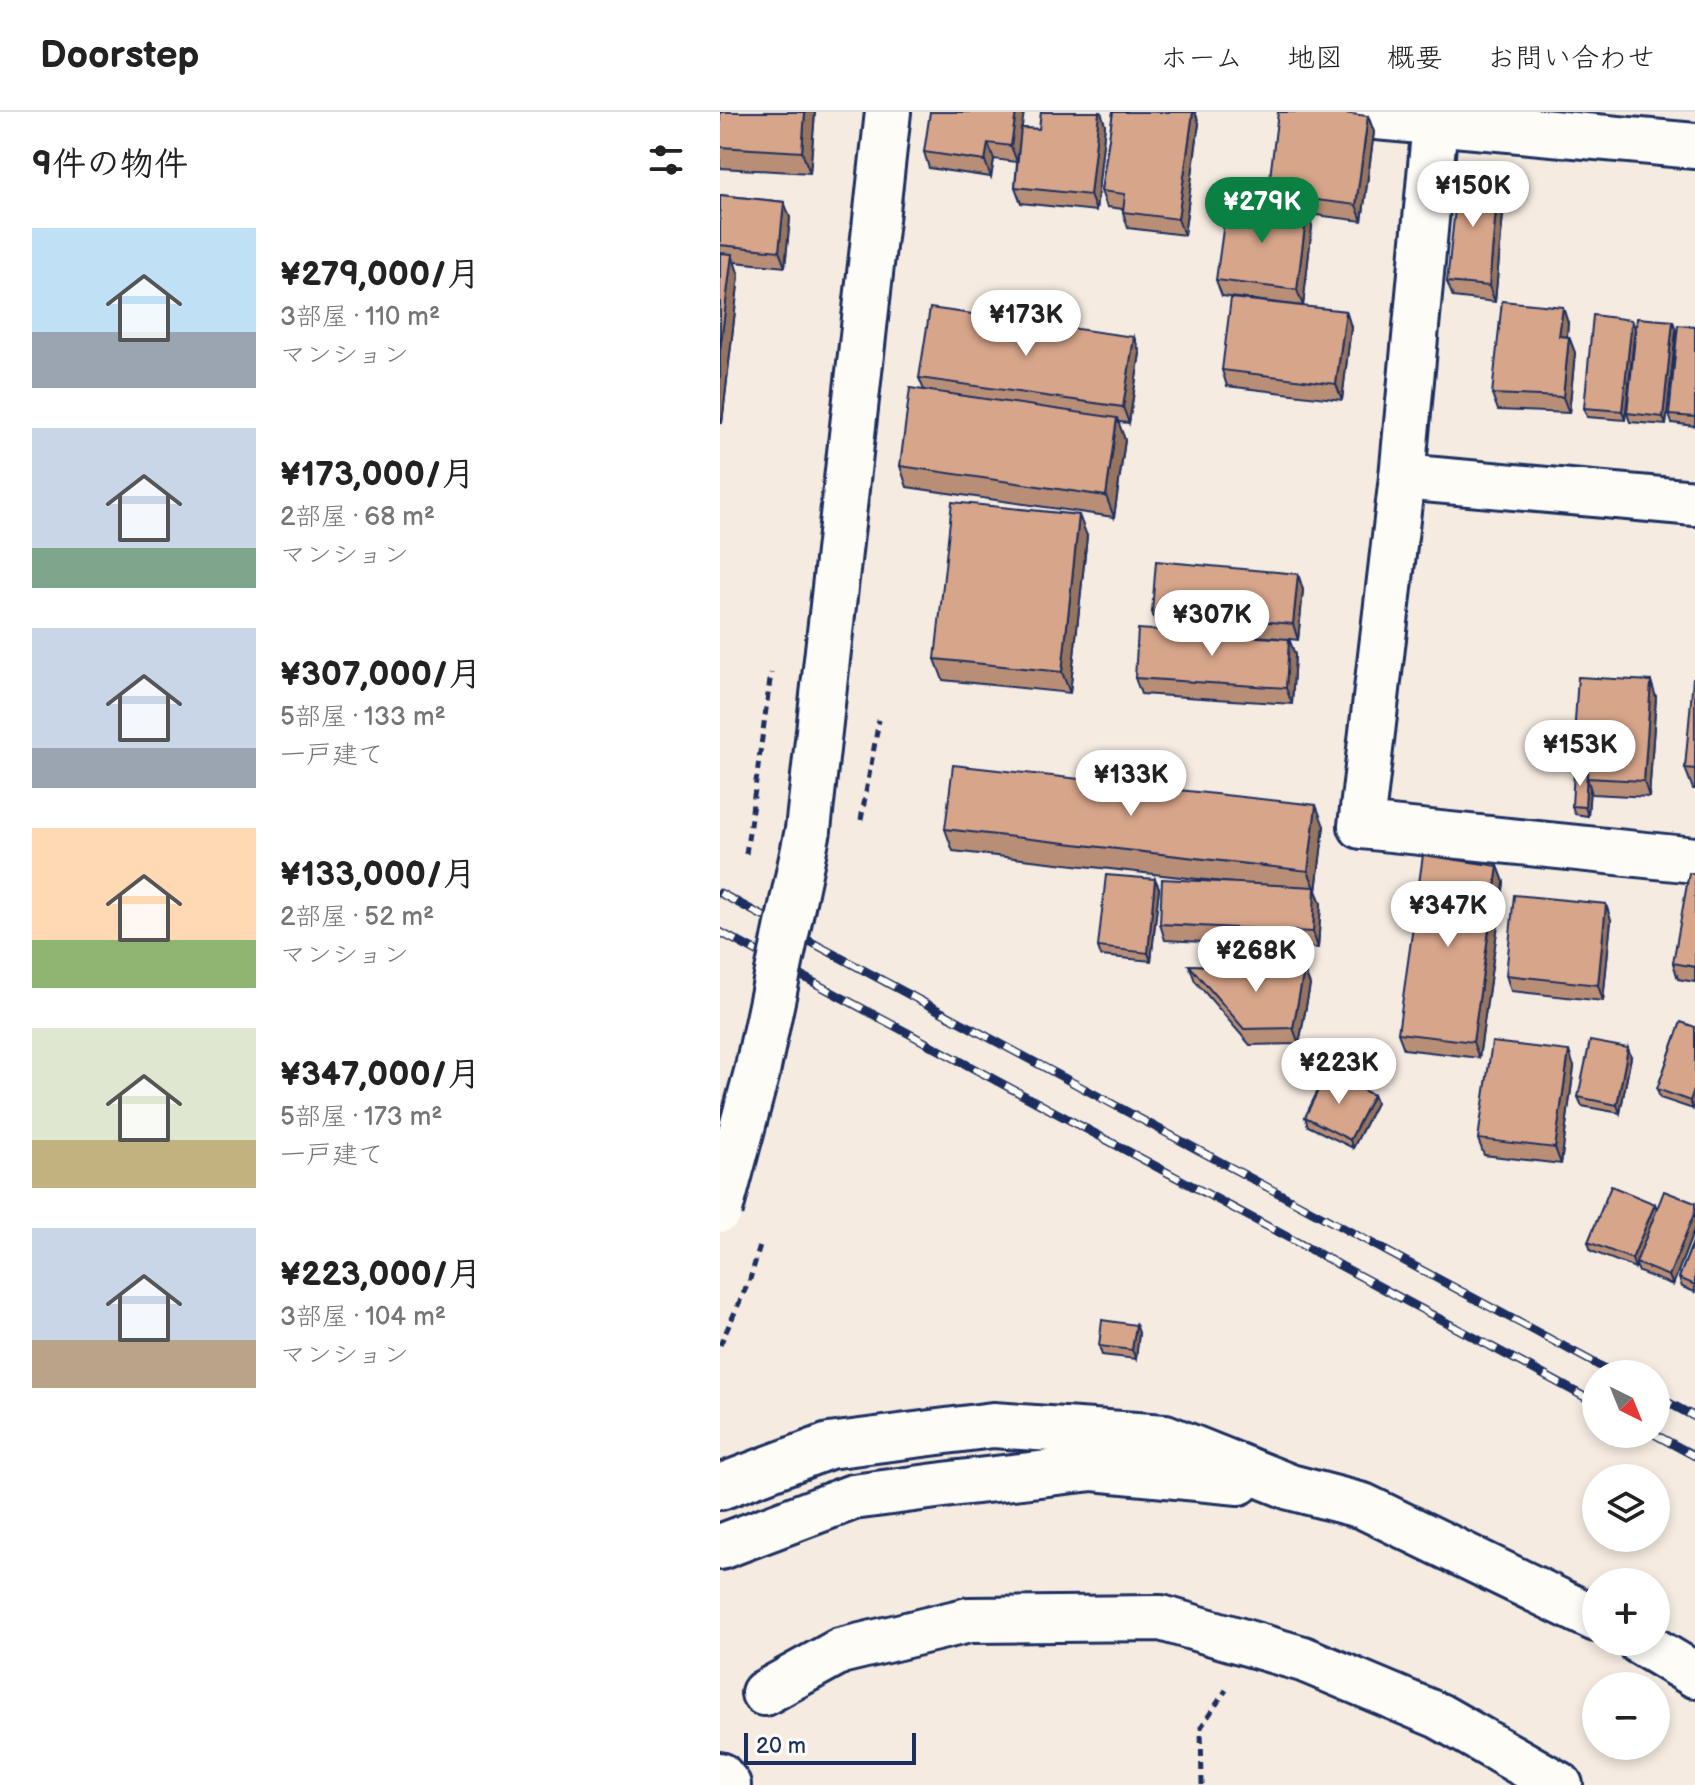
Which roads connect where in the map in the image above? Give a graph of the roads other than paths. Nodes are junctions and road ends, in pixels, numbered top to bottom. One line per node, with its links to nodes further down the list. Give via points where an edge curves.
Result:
1 (888, 112): 8 (street, bridge, via 808,830 757,1072)
2 (1321, 112): 3 (street)
3 (1436, 117): 4 (street); 5 (street)
4 (1695, 146)
5 (1402, 477): 6 (street); 7 (street, via 1361,826)
6 (1695, 503)
7 (1695, 860)
8 (720, 1210)
9 (720, 1487): 10 (street, via 829,1446 993,1425 1165,1437)
10 (1290, 1487): 11 (street, via 1093,1468 853,1497); 12 (street, via 1363,1506)
11 (720, 1547)
12 (1582, 1612)
13 (1663, 1656): 14 (street)
14 (1695, 1675)
15 (764, 1693): 18 (street, via 840,1651 969,1620 1161,1618 1257,1643 1439,1716)
16 (720, 1775): 17 (street)
17 (728, 1785)
18 (1560, 1785)

